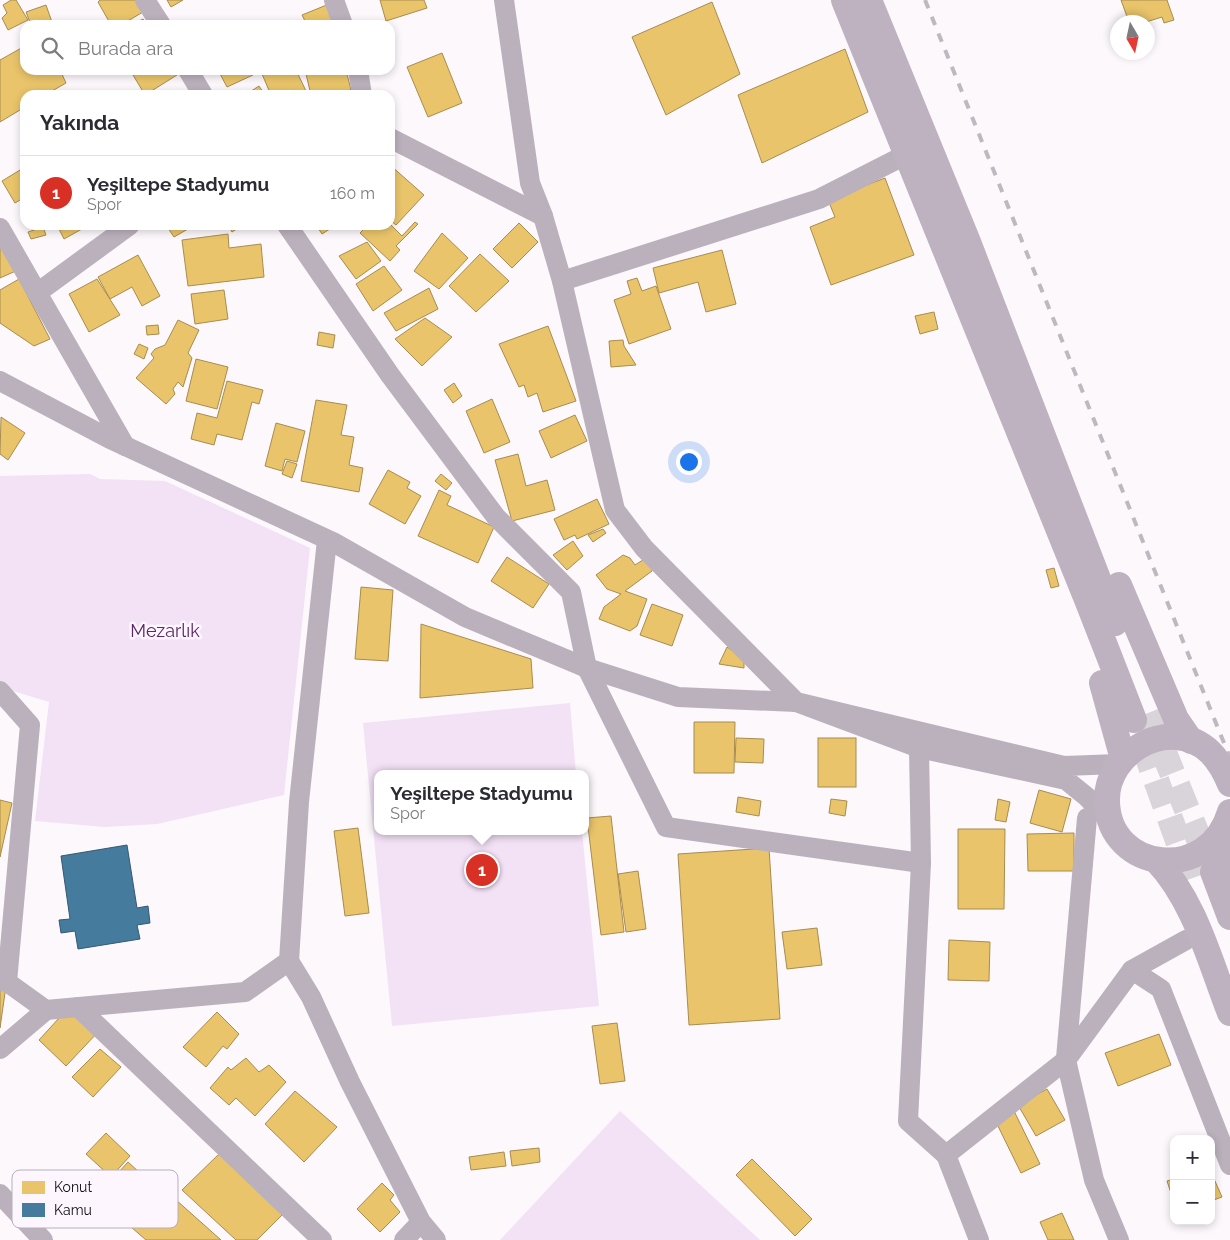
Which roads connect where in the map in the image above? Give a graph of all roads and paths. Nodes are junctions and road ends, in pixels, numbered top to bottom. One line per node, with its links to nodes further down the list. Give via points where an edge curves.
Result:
1 (146, 0): 6 (street)
2 (334, 0): 7 (street)
3 (504, 0): 14 (street)
4 (844, 0): 13 (main road)
5 (869, 0): 13 (main road)
6 (157, 20)
7 (341, 20)
8 (191, 75): 10 (street)
9 (359, 75): 11 (street)
10 (200, 90)
11 (361, 90)
12 (395, 141): 15 (street)
13 (917, 149): 20 (street, via 819,199); 28 (main road, via 1088,602); 29 (main road, via 1015,327 1138,631 1176,719); 32 (main road, via 929,233 998,418 1078,613 1110,706)
14 (530, 183): 15 (street); 16 (street)
15 (520, 204): 16 (street)
16 (543, 216): 20 (street)
17 (0, 228): 21 (street)
18 (123, 230): 21 (street)
19 (290, 230): 25 (street, via 390,376 496,516 571,592)
20 (562, 281): 27 (street, via 615,510 644,548)
21 (37, 293): 23 (street)
22 (0, 381): 23 (street)
23 (125, 446): 24 (street)
24 (327, 540): 25 (street, via 465,617); 41 (street, via 299,802)
25 (587, 668): 27 (street, via 678,697); 37 (street, via 666,827)
26 (0, 691): 44 (street, via 30,726 9,970)
27 (796, 702): 30 (street); 31 (street)
28 (1141, 716)
29 (1191, 740): 32 (main road, bridge, via 1171,737 1150,740 1132,749); 33 (main road, bridge, via 1210,751)
30 (919, 748): 31 (street); 37 (street)
31 (961, 749): 32 (street, via 1064,766); 34 (street, via 1066,780 1087,797)
32 (1120, 761): 34 (main road, bridge)
33 (1228, 774)
34 (1099, 820): 36 (main road, bridge, via 1137,853); 49 (street)
35 (1227, 824): 36 (main road, bridge, via 1213,844 1196,856 1176,861); 38 (main road, via 1224,855)
36 (1156, 860): 40 (main road, via 1174,878)
37 (921, 863): 50 (street, via 908,1121)
38 (1211, 874): 39 (main road); 43 (main road)
39 (1230, 917)
40 (1189, 928): 42 (street); 47 (main road)
41 (289, 961): 45 (street, via 245,992); 54 (street, via 311,997)
42 (1132, 970): 49 (street); 51 (street, via 1161,989)
43 (1230, 972)
44 (3, 981): 46 (street)
45 (78, 1007): 46 (street); 57 (street)
46 (46, 1010): 48 (street)
47 (1230, 1013)
48 (0, 1050)
49 (1066, 1060): 50 (street); 61 (street, via 1094,1180)
50 (946, 1155): 60 (street)
51 (1230, 1165)
52 (0, 1194): 53 (street)
53 (12, 1207)
54 (421, 1222): 58 (street); 59 (street)
55 (32, 1228): 56 (street)
56 (43, 1240)
57 (322, 1240)
58 (404, 1240)
59 (436, 1240)
60 (980, 1240)
61 (1119, 1240)

